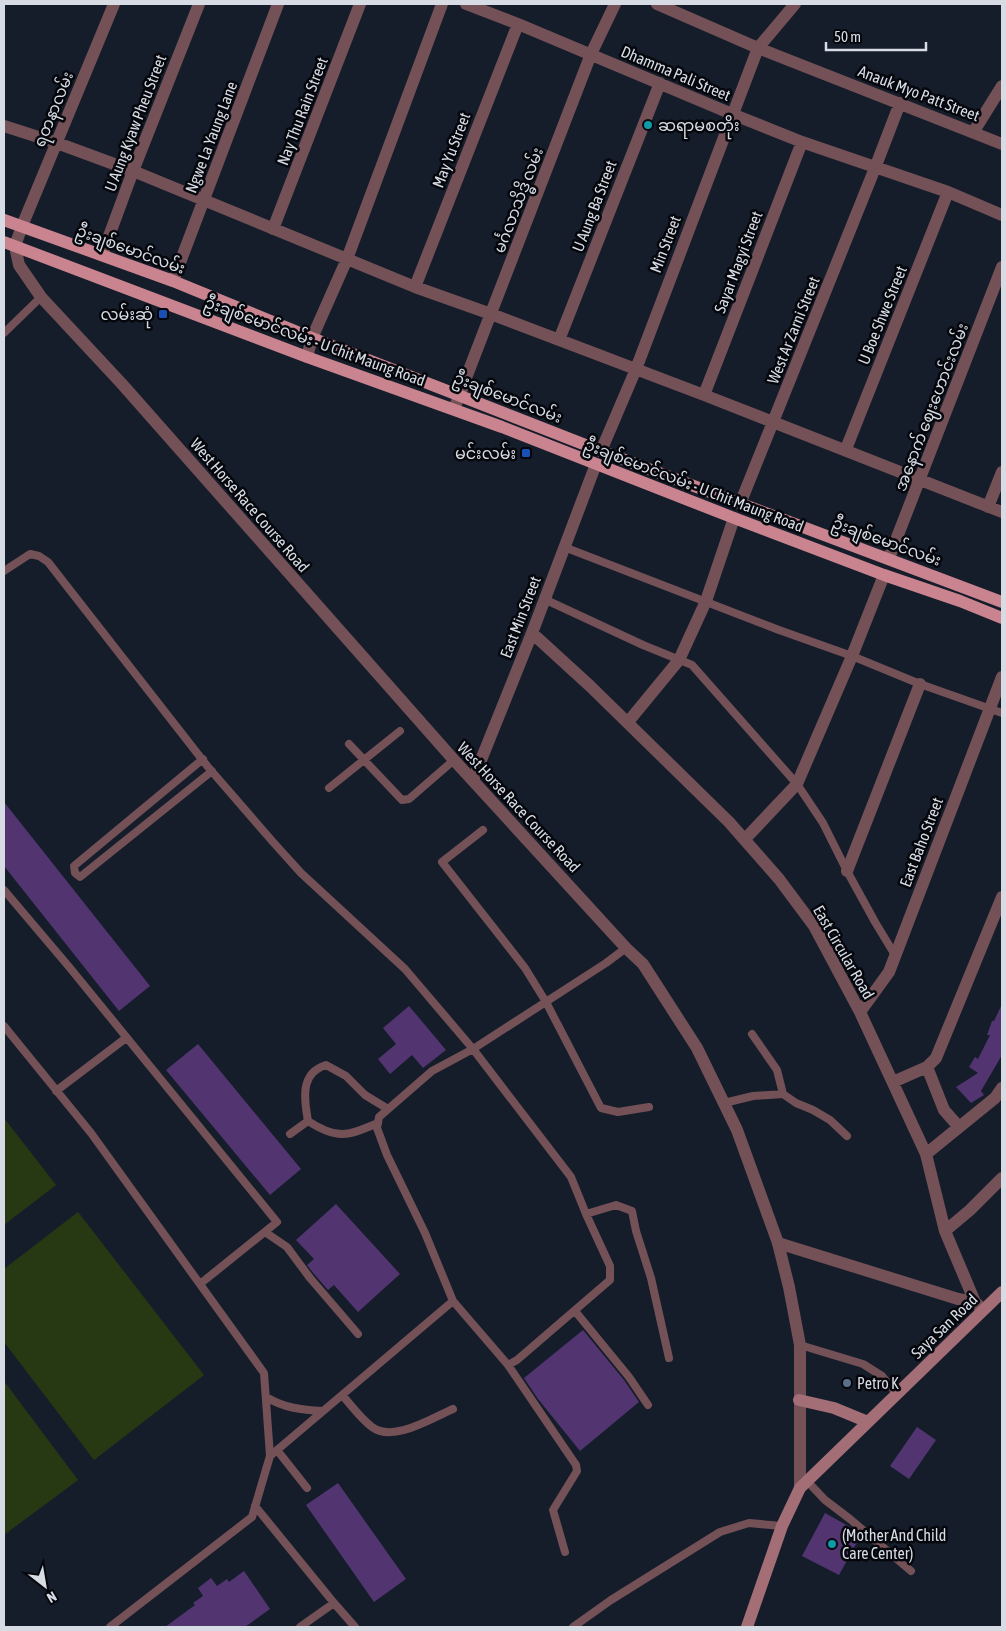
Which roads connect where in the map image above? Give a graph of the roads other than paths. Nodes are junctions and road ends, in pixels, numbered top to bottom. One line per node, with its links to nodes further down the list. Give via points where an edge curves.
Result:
1 (199, 4): 23 (street, U Aung Kyaw Pheu Street)
2 (278, 4): 25 (street, Ngwe La Yaung Lane)
3 (360, 4): 29 (street, Nay Thu Rain Street)
4 (442, 4): 32 (street)
5 (466, 4): 10 (street, Dhamma Pali Street)
6 (614, 4): 12 (street, မင်္ဂလာသိဒ္ဓိ လမ်း)
7 (657, 4): 11 (street, Anauk Myo Patt Street)
8 (795, 4): 11 (street, Min Street)
9 (109, 5): 20 (street, ရတနာလမ်း)
10 (518, 24): 12 (street, Dhamma Pali Street); 35 (street, May Yu Street)
11 (758, 48): 15 (street, Anauk Myo Patt Street); 16 (street, Min Street)
12 (591, 54): 13 (street, Dhamma Pali Street); 37 (street, မင်္ဂလာသိဒ္ဓိ လမ်း)
13 (660, 83): 16 (street, Dhamma Pali Street); 40 (street, U Aung Ba Street)
14 (1002, 86): 18 (street)
15 (900, 103): 18 (street, Anauk Myo Patt Street); 22 (street, West Ar Zarni Street)
16 (732, 114): 19 (street, Dhamma Pali Street); 42 (street, Min Street)
17 (4, 126): 20 (street)
18 (974, 132): 21 (street, Anauk Myo Patt Street)
19 (802, 142): 22 (street, Dhamma Pali Street); 43 (street, Sayar Magyi Street)
20 (57, 143): 23 (street); 28 (street, ရတနာလမ်း)
21 (1002, 144)
22 (876, 168): 24 (street, Dhamma Pali Street); 46 (street, West Ar Zarni Street)
23 (133, 171): 25 (street); 31 (street, U Aung Kyaw Pheu Street)
24 (948, 192): 26 (street, Dhamma Pali Street); 47 (street, U Boe Shwe Street)
25 (204, 200): 29 (street); 34 (street, Ngwe La Yaung Lane)
26 (1002, 215)
27 (4, 220): 28 (main road, ဦးချစ်မောင်လမ်း)
28 (22, 226): 30 (street, ရတနာလမ်း); 31 (main road, ဦးချစ်မောင်လမ်း)
29 (273, 229): 32 (street)
30 (9, 244): 36 (street, West Horse Race Course Road, via 18,265); 41 (main road, ဦးချစ်မောင်လမ်း - U Chit Maung Road)
31 (102, 255): 34 (main road, ဦးချစ်မောင်လမ်း)
32 (347, 260): 35 (street); 39 (street)
33 (1002, 267): 51 (street, အနောက် ဈေးဟောင်းလမ်း)
34 (173, 281): 39 (main road, ဦးချစ်မောင်လမ်း)
35 (415, 287): 37 (street)
36 (41, 297): 38 (lane); 76 (street, West Horse Race Course Road, via 122,384)
37 (491, 314): 40 (street); 44 (street, မင်္ဂလာသိဒ္ဓိ လမ်း)
38 (4, 333)
39 (312, 338): 41 (street); 44 (main road, ဦးချစ်မောင်လမ်း)
40 (560, 340): 42 (street)
41 (307, 357): 45 (main road, ဦးချစ်မောင်လမ်း - U Chit Maung Road)
42 (636, 369): 43 (street); 48 (street, Min Street)
43 (704, 395): 46 (street)
44 (459, 396): 45 (street, မင်္ဂလာသိဒ္ဓိ လမ်း); 48 (main road, ဦးချစ်မောင်လမ်း)
45 (454, 409): 49 (main road, ဦးချစ်မောင်လမ်း - U Chit Maung Road)
46 (773, 422): 47 (street); 52 (street, West Ar Zarni Street)
47 (846, 449): 51 (street)
48 (601, 451): 52 (main road, ဦးချစ်မောင်လမ်း)
49 (596, 464): 55 (main road, ဦးချစ်မောင်လမ်း - U Chit Maung Road); 56 (street, East Min Street)
50 (1002, 472): 53 (street)
51 (920, 481): 53 (street); 57 (street, အနောက် ဈေးဟောင်းလမ်း)
52 (740, 504): 57 (main road, ဦးချစ်မောင်လမ်း)
53 (988, 507): 54 (street)
54 (1002, 512)
55 (734, 518): 59 (main road, ဦးချစ်မောင်လမ်း - U Chit Maung Road); 61 (street)
56 (564, 547): 60 (street, East Min Street); 61 (lane)
57 (889, 558): 62 (main road, ဦးချစ်မောင်လမ်း)
58 (4, 571): 74 (lane, via 30,554 48,562)
59 (884, 575): 63 (main road, ဦးချစ်မောင်လမ်း); 65 (street)
60 (544, 599): 64 (street, East Min Street); 66 (lane)
61 (706, 601): 65 (lane); 66 (street)
62 (1002, 602)
63 (1002, 618)
64 (532, 633): 71 (street, East Circular Road); 78 (street, East Min Street)
65 (852, 656): 68 (lane); 79 (street)
66 (679, 660): 71 (street); 79 (lane, via 692,665)
67 (1002, 677): 69 (street, East Baho Street)
68 (920, 684): 69 (lane); 83 (street)
69 (990, 708): 70 (lane); 87 (street, East Baho Street)
70 (1002, 712)
71 (628, 722): 82 (street, East Circular Road)
72 (400, 731): 75 (lane)
73 (350, 744): 75 (lane)
74 (203, 759): 77 (lane); 77 (lane, via 74,866 75,873 80,877)
75 (364, 760): 76 (lane, via 405,800); 80 (lane)
76 (454, 760): 78 (street, West Horse Race Course Road)
77 (212, 771): 93 (lane, via 301,873 405,969)
78 (473, 780): 86 (street, West Horse Race Course Road)
79 (797, 784): 82 (street); 83 (lane, via 823,823)
80 (329, 788)
81 (483, 830): 88 (lane, via 442,862 525,968)
82 (745, 839): 89 (street, East Circular Road, via 814,926)
83 (846, 871): 87 (lane)
84 (4, 890): 92 (lane)
85 (1002, 897): 94 (street, via 936,1058)
86 (626, 948): 88 (lane); 99 (street, West Horse Race Course Road, via 643,964 697,1048)
87 (895, 955): 89 (street, East Baho Street, via 889,972)
88 (546, 1002): 93 (lane); 100 (lane, via 601,1108 618,1112)
89 (860, 1012): 95 (street, East Circular Road)
90 (4, 1026): 97 (lane)
91 (752, 1034): 98 (lane, via 777,1070)
92 (126, 1038): 97 (lane); 111 (lane, via 277,1222)
93 (474, 1049): 101 (lane, via 432,1070); 109 (lane, via 571,1177)
94 (927, 1067): 95 (street); 104 (street, via 944,1110)
95 (893, 1082): 107 (street, East Circular Road)
96 (1002, 1088): 104 (street, via 995,1098)
97 (56, 1091): 113 (lane, via 91,1133)
98 (783, 1094): 99 (lane, via 753,1096); 106 (lane, via 830,1120)
99 (724, 1103): 112 (street, West Horse Race Course Road)
100 (649, 1107)
101 (388, 1109): 102 (lane, via 366,1095 346,1076 326,1066 317,1068 304,1091); 103 (lane, via 379,1117)
102 (308, 1121): 103 (lane, via 323,1131 340,1135 358,1132); 105 (lane)
103 (378, 1123): 115 (lane, via 387,1154)
104 (959, 1127): 107 (street)
105 (290, 1134)
106 (847, 1136)
107 (926, 1154): 110 (street, East Circular Road)
108 (1002, 1178): 110 (street)
109 (586, 1214): 117 (lane, via 610,1266 610,1280); 120 (lane, via 616,1205 632,1211)
110 (946, 1231): 116 (street, East Circular Road)
111 (265, 1232): 113 (lane); 118 (lane, via 287,1247)
112 (778, 1243): 116 (street); 119 (street, West Horse Race Course Road)
113 (200, 1284): 124 (lane, via 264,1373)
114 (1002, 1292): 116 (main road, Saya San Road)
115 (453, 1300): 121 (lane); 123 (lane)
116 (978, 1306): 122 (main road, Saya San Road)
117 (575, 1310): 121 (lane); 126 (lane)
118 (358, 1334)
119 (800, 1345): 122 (lane, via 863,1364 882,1376); 125 (street, West Horse Race Course Road)
120 (669, 1358)
121 (508, 1365): 136 (lane, via 576,1465 577,1471 553,1510)
122 (897, 1394): 129 (main road, Saya San Road)
123 (342, 1395): 127 (lane, via 372,1428 387,1433 401,1432); 128 (lane)
124 (266, 1397): 128 (lane, via 301,1410); 131 (lane)
125 (799, 1400): 129 (main road, via 834,1408); 132 (street, West Horse Race Course Road)
126 (648, 1405)
127 (453, 1409)
128 (323, 1411): 130 (lane)
129 (868, 1422): 132 (main road, Saya San Road)
130 (277, 1450): 131 (lane); 133 (lane)
131 (270, 1456): 134 (lane)
132 (803, 1484): 135 (main road); 137 (lane)
133 (306, 1488)
134 (255, 1506): 138 (lane); 139 (lane, via 252,1517)
135 (782, 1526): 142 (lane, via 749,1523 720,1532); 143 (main road)
136 (565, 1552)
137 (911, 1571)
138 (334, 1603): 140 (lane); 141 (lane)
139 (110, 1627)
140 (300, 1627)
141 (355, 1627)
142 (573, 1627)
143 (748, 1627)

